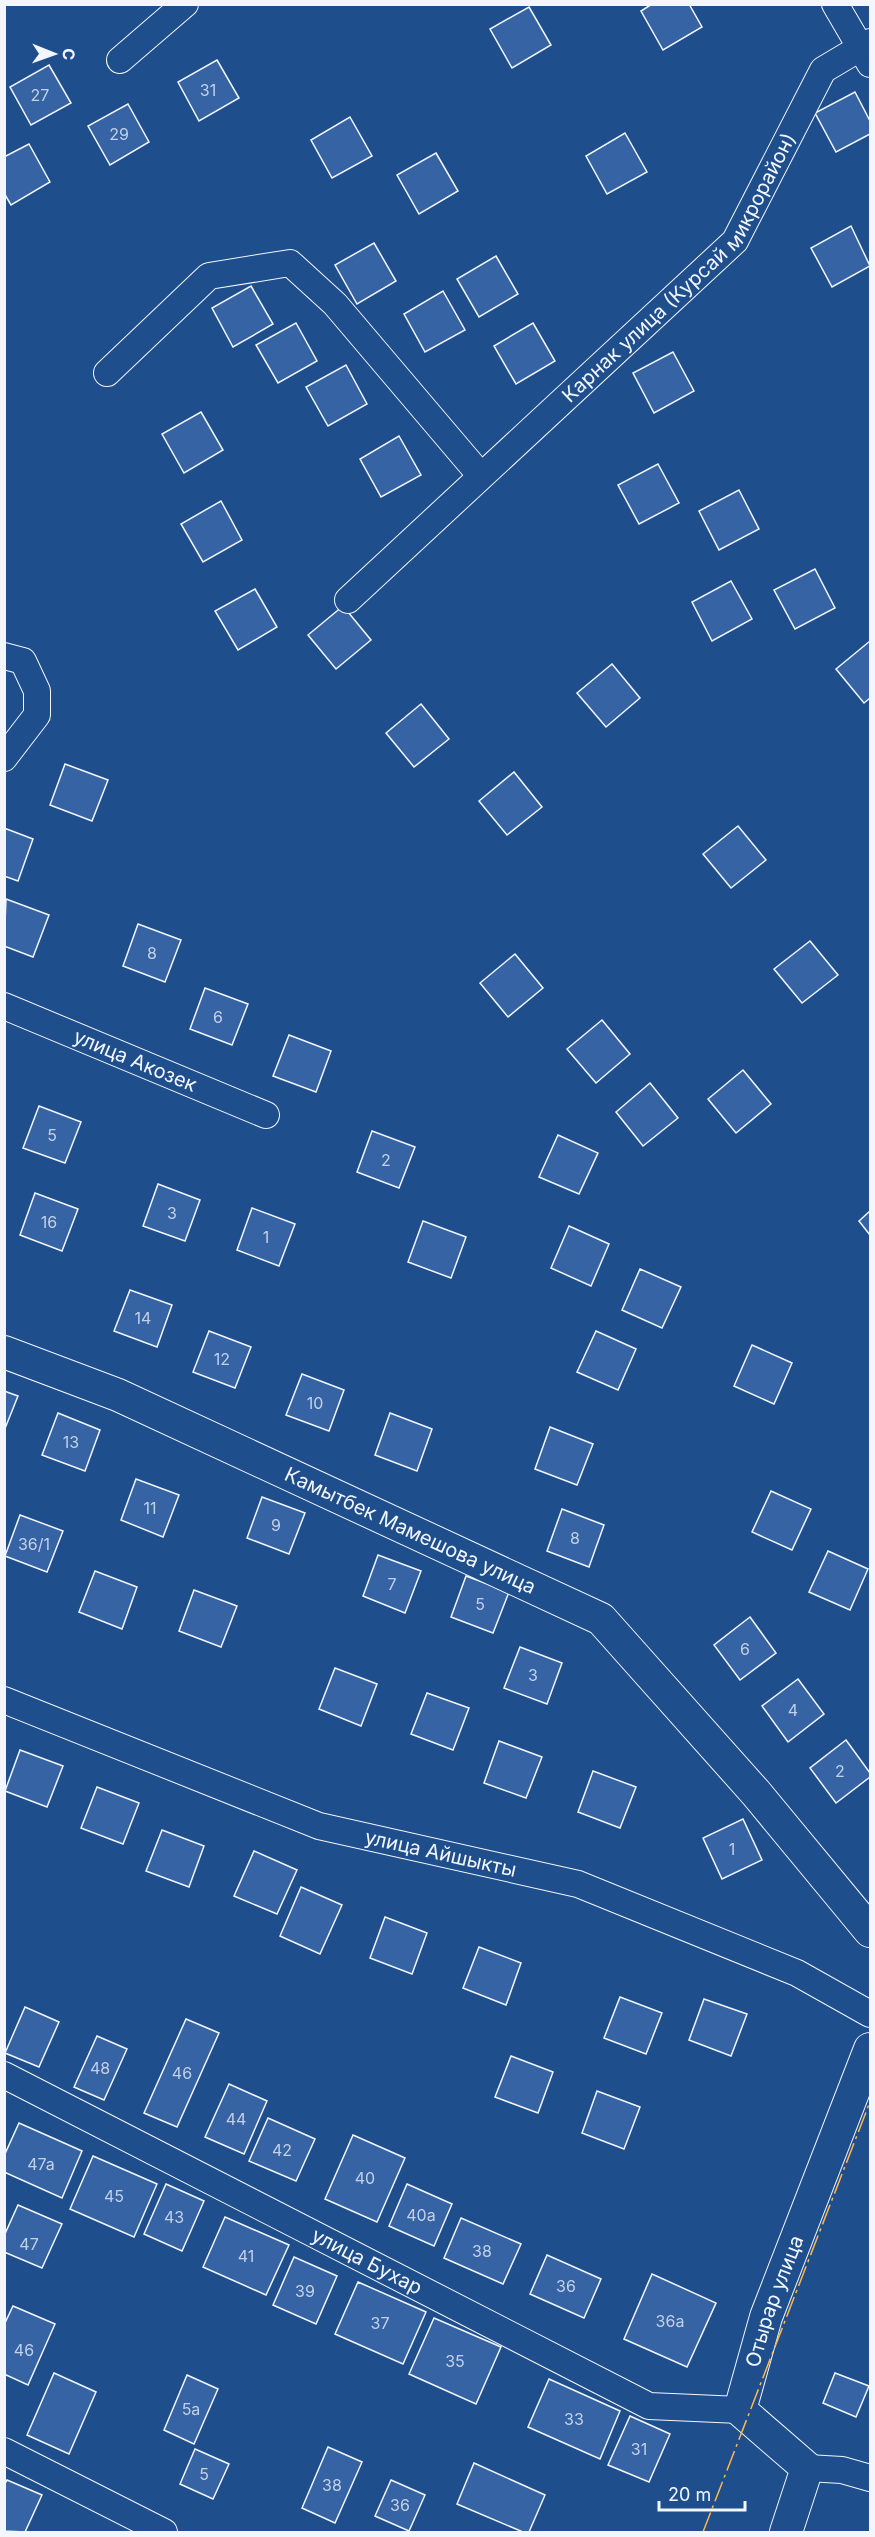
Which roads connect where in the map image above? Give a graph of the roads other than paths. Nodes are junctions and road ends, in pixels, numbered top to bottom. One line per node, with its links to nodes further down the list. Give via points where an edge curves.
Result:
1 (185, 4): 4 (street)
2 (835, 4): 3 (street, Карнак улица (Курсай микрорайон))
3 (867, 51): 6 (street, Карнак улица (Курсай микрорайон), via 824,70 735,242)
4 (120, 60)
5 (107, 373): 6 (street, via 209,276 290,263 335,304)
6 (481, 476): 7 (street, Карнак улица (Курсай микрорайон))
7 (348, 600)
8 (4, 656): 9 (street, via 23,661 37,691 37,715)
9 (4, 758)
10 (4, 1006): 11 (street, улица Акозек)
11 (266, 1115)
12 (4, 1352): 14 (street, Камытбек Мамешова улица, via 118,1395 601,1619 756,1792)
13 (4, 1700): 15 (street, улица Айшыкты, via 319,1826 578,1884 797,1973)
14 (870, 1931)
15 (870, 2014)
16 (870, 2049): 18 (street, Отырар улица, via 766,2317)
17 (4, 2076): 18 (street, улица Бухар, via 649,2406)
18 (740, 2410): 20 (street)
19 (4, 2451): 22 (street)
20 (807, 2468): 21 (street, via 842,2470); 23 (street)
21 (870, 2478)
22 (164, 2532)
23 (786, 2532)

